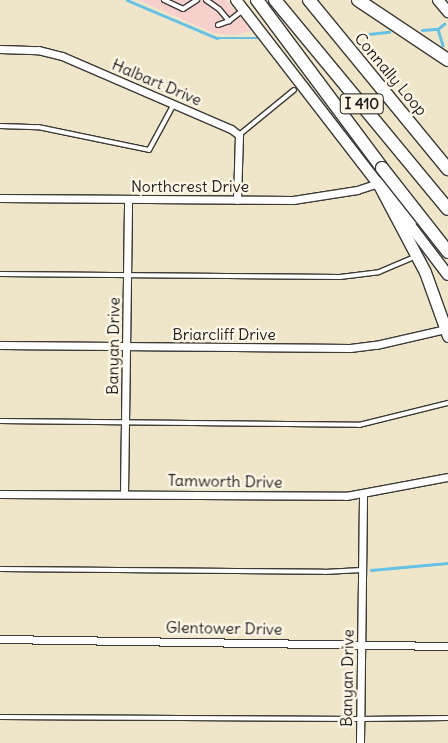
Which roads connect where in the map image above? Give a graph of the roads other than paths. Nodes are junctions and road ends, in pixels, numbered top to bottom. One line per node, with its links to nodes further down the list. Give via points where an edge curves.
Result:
1 (164, 0): 2 (lane, via 183,9)
2 (197, 0)
3 (206, 0): 12 (lane)
4 (236, 0): 10 (main road)
5 (257, 0): 27 (highway, bridge)
6 (275, 0): 25 (highway, I 410)
7 (309, 0): 20 (highway, Connally Loop / I 410)
8 (358, 0): 15 (highway)
9 (438, 0): 11 (main road)
10 (244, 10): 12 (lane); 21 (main road)
11 (448, 12)
12 (229, 21): 13 (lane)
13 (218, 25)
14 (0, 49): 17 (street, Halbart Drive, via 38,50 62,56)
15 (448, 60)
16 (294, 90): 19 (lane)
17 (174, 104): 18 (lane, via 149,150 38,127); 19 (street, Halbart Drive)
18 (0, 126)
19 (238, 135): 24 (street)
20 (448, 169)
21 (378, 183): 24 (street, Northcrest Drive, via 357,190 293,200); 26 (highway); 28 (main road); 31 (main road)
22 (0, 198): 23 (street, Northcrest Drive)
23 (128, 199): 24 (street, Northcrest Drive); 30 (street, Banyan Drive)
24 (237, 200)
25 (448, 209)
26 (448, 246)
27 (448, 252)
28 (416, 256): 30 (lane, via 379,272 340,277); 32 (main road)
29 (0, 274): 30 (lane)
30 (127, 275): 34 (street, Banyan Drive)
31 (448, 275)
32 (447, 333): 34 (street, Briarcliff Drive, via 350,348)
33 (0, 345): 34 (street, Briarcliff Drive)
34 (127, 346): 37 (street, Banyan Drive)
35 (448, 403): 37 (lane, via 359,425)
36 (0, 421): 37 (lane)
37 (126, 422): 39 (street, Banyan Drive)
38 (448, 477): 41 (street, Tamworth Drive)
39 (124, 493): 40 (street, Tamworth Drive); 41 (street, Tamworth Drive)
40 (0, 494)
41 (362, 494): 43 (street, Banyan Drive)
42 (0, 569): 43 (lane)
43 (362, 570): 45 (street, Banyan Drive)
44 (0, 639): 45 (street, Glentower Drive)
45 (361, 644): 46 (street, Glentower Drive); 49 (street, Banyan Drive)
46 (448, 646)
47 (0, 717): 49 (lane)
48 (448, 718): 49 (lane)
49 (360, 720): 50 (street, Banyan Drive)
50 (360, 743)

